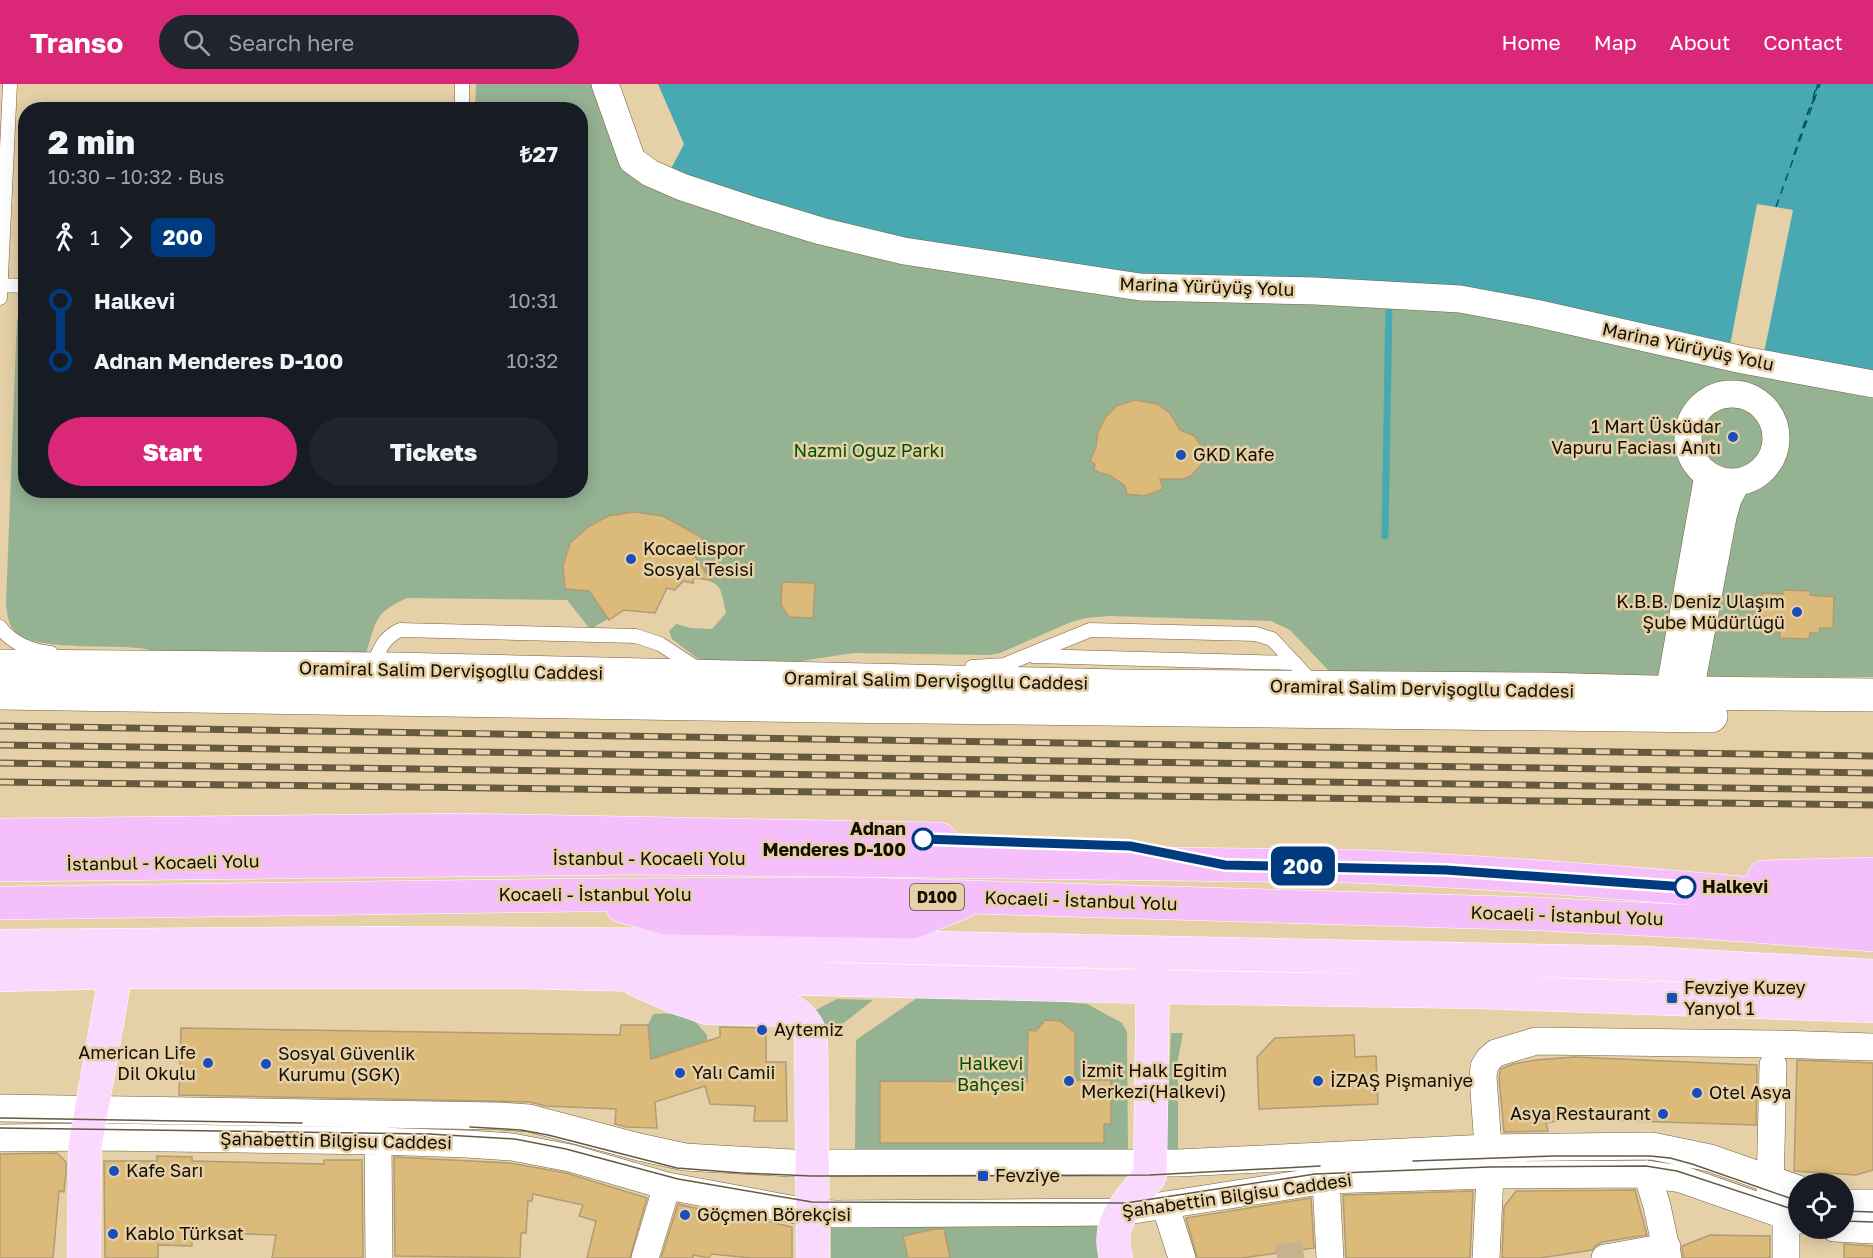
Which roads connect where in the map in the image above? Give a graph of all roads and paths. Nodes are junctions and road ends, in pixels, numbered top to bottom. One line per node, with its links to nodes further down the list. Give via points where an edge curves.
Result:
1 (10, 84): 5 (lane)
2 (462, 84): 4 (lane)
3 (605, 84): 8 (street, Marina Yürüyüş Yolu, via 632,160 650,173 758,212 904,251 1140,287 1460,299)
4 (462, 102)
5 (0, 285): 6 (lane); 7 (lane)
6 (18, 286)
7 (0, 298)
8 (1873, 384)
9 (1708, 475): 10 (street); 10 (street, via 1691,455 1689,429 1694,416 1713,399 1742,395 1765,409 1776,434 1775,447 1766,465 1750,478); 22 (street)
10 (1737, 482): 22 (street, via 1723,517)
11 (0, 627): 16 (lane, via 19,644 40,652 76,655)
12 (1027, 656): 13 (lane); 13 (lane, via 1090,630 1256,634 1272,639); 15 (lane, via 1004,665)
13 (1295, 663): 19 (lane)
14 (0, 666): 16 (main road, Oramiral Salim Dervişoğllu Caddesi)
15 (962, 666)
16 (129, 667): 18 (main road, Oramiral Salim Dervişoğllu Caddesi)
17 (879, 667): 18 (lane)
18 (821, 679): 19 (main road, Oramiral Salim Dervişoğllu Caddesi)
19 (1316, 687): 22 (main road, Oramiral Salim Dervişoğllu Caddesi, via 1540,689)
20 (0, 693): 22 (main road, Oramiral Salim Dervişoğllu Caddesi, via 1345,714)
21 (1873, 695): 22 (main road, Oramiral Salim Dervişoğllu Caddesi)
22 (1679, 700): 23 (main road, Oramiral Salim Dervişoğllu Caddesi)
23 (1873, 717)
24 (0, 835): 26 (highway, via 462,830 877,837 1130,846)
25 (0, 865): 26 (highway, İstanbul - Kocaeli Yolu / D100, via 643,858)
26 (1225, 865): 28 (highway, İstanbul - Kocaeli Yolu / D100, via 1446,870)
27 (1873, 874): 28 (highway)
28 (1617, 881): 30 (highway, İstanbul - Kocaeli Yolu / D100)
29 (0, 903): 31 (highway, Kocaeli - İstanbul Yolu / D100, via 863,894 1551,915)
30 (1873, 905)
31 (1873, 935)
32 (0, 946): 35 (main road)
33 (1153, 954): 34 (main road); 35 (main road, via 807,946 379,943); 41 (main road)
34 (1461, 958): 36 (main road, via 1553,937 1794,954); 39 (main road, via 1645,963)
35 (117, 959): 37 (main road); 38 (main road); 47 (main road)
36 (1873, 967)
37 (623, 974): 40 (main road); 43 (main road, via 708,1008)
38 (0, 975)
39 (1873, 976)
40 (874, 980): 41 (main road); 43 (main road, via 812,1008)
41 (1153, 987): 42 (main road, via 1468,991); 52 (main road)
42 (1873, 1006)
43 (790, 1010): 51 (main road, via 801,1017 811,1035)
44 (1873, 1047): 50 (street, via 1536,1041 1496,1053 1484,1067)
45 (1773, 1065): 55 (street)
46 (0, 1108): 47 (street)
47 (88, 1123): 48 (street, Şahabettin Bilgisu Caddesi); 49 (street, Şahabettin Bilgisu Caddesi); 51 (street, via 455,1114 529,1118 685,1157); 70 (main road)
48 (0, 1138)
49 (378, 1142): 58 (street, Şahabettin Bilgisu Caddesi, via 537,1150); 71 (street)
50 (1488, 1148): 52 (street); 54 (street); 55 (street, via 1652,1146 1710,1158)
51 (811, 1163): 52 (street); 63 (main road)
52 (1150, 1164): 62 (main road, via 1150,1175)
53 (1647, 1174): 54 (street, Şahabettin Bilgisu Caddesi); 65 (street, Şahabettin Bilgisu Caddesi, via 1681,1179); 69 (street)
54 (1490, 1175): 56 (street, Şahabettin Bilgisu Caddesi); 77 (street)
55 (1771, 1179): 57 (street); 64 (street, via 1770,1190)
56 (1326, 1180): 61 (street, Şahabettin Bilgisu Caddesi); 76 (street)
57 (1788, 1185)
58 (667, 1186): 63 (street, Şahabettin Bilgisu Caddesi); 72 (street)
59 (1854, 1203): 60 (street)
60 (1873, 1203)
61 (1165, 1205): 62 (street, Şahabettin Bilgisu Caddesi); 75 (street)
62 (1121, 1212): 63 (street, Şahabettin Bilgisu Caddesi); 74 (main road, via 1113,1233)
63 (812, 1213): 73 (main road)
64 (1788, 1213)
65 (1788, 1217)
66 (1854, 1229): 67 (street)
67 (1873, 1230)
68 (1789, 1239): 79 (street)
69 (1667, 1253): 78 (street)
70 (84, 1258)
71 (379, 1258)
72 (645, 1258)
73 (813, 1258)
74 (1116, 1258)
75 (1182, 1258)
76 (1330, 1258)
77 (1486, 1258)
78 (1605, 1258)
79 (1786, 1258)

